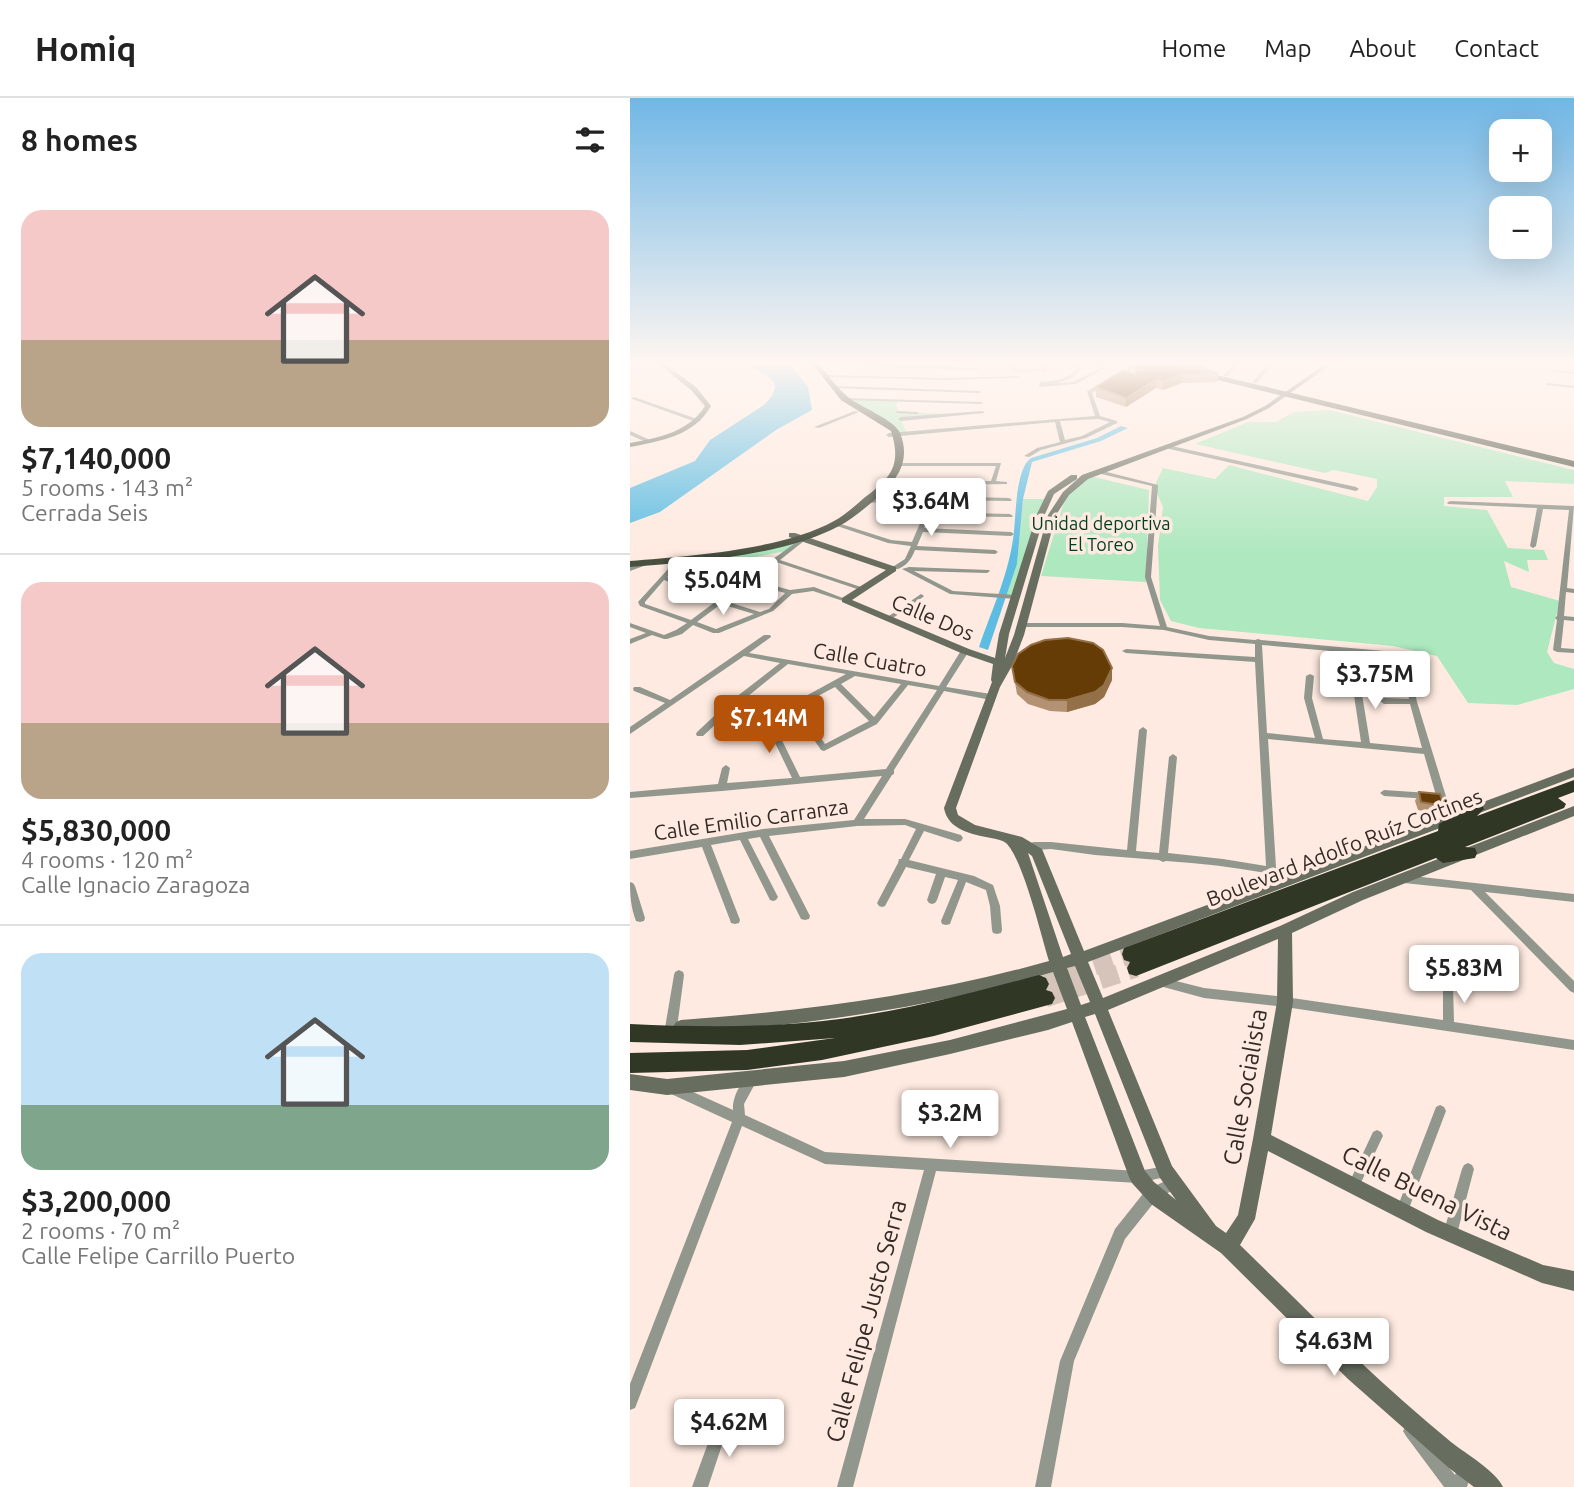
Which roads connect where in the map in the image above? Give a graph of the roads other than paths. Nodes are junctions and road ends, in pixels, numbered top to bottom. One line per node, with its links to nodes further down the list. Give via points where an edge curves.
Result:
1 (693, 426): 15 (main road)
2 (820, 426): 12 (street)
3 (882, 426): 14 (main road)
4 (890, 426): 14 (main road)
5 (900, 426): 14 (street)
6 (984, 426): 14 (street)
7 (1059, 426): 16 (street)
8 (1108, 426): 16 (street)
9 (1212, 426): 59 (main road, via 1091,470 1051,493)
10 (1223, 426): 18 (main road)
11 (1427, 426): 20 (main road)
12 (817, 427)
13 (630, 433): 15 (street)
14 (898, 434): 21 (main road); 39 (main road, via 886,477 826,522)
15 (649, 441): 17 (main road)
16 (1063, 442): 19 (street)
17 (630, 445)
18 (1167, 447): 22 (main road); 27 (street, via 1335,488 1338,484)
19 (1027, 456)
20 (1574, 462)
21 (900, 465): 24 (main road); 25 (street, via 999,464)
22 (1099, 472): 68 (main road, via 1071,486 1052,515); 69 (street, via 1155,485 1148,577)
23 (940, 482): 24 (street); 25 (street); 28 (street)
24 (888, 483): 30 (main road)
25 (993, 483): 26 (street)
26 (1005, 483)
27 (1356, 489)
28 (933, 498): 29 (street); 30 (street); 34 (street)
29 (1009, 500)
30 (866, 501): 36 (main road)
31 (1450, 503): 32 (street)
32 (1540, 506): 33 (street); 42 (street)
33 (1573, 508): 40 (street)
34 (926, 514): 35 (street); 37 (street)
35 (1010, 516)
36 (836, 524): 39 (main road); 41 (street)
37 (920, 530): 38 (street); 41 (street)
38 (1011, 534)
39 (797, 537): 44 (main road); 45 (street); 46 (main road); 49 (main road)
40 (1571, 541): 48 (street)
41 (913, 546): 43 (street); 49 (street)
42 (1533, 546)
43 (995, 552)
44 (680, 559): 47 (main road); 52 (street); 53 (street)
45 (775, 560): 53 (street); 54 (street)
46 (630, 562): 47 (main road)
47 (649, 562): 50 (street)
48 (1570, 563): 55 (street)
49 (899, 568): 51 (street); 54 (main road); 59 (street, via 952,593)
50 (630, 569)
51 (987, 571)
52 (664, 578): 61 (street); 66 (street, via 642,605)
53 (748, 581): 57 (street); 61 (street)
54 (862, 589): 60 (main road)
55 (1563, 590): 56 (street); 64 (street)
56 (1574, 591)
57 (790, 592): 60 (street, via 814,589); 62 (street)
58 (921, 596): 63 (street)
59 (1016, 597): 80 (main road)
60 (845, 600): 63 (main road, Calle Dos)
61 (723, 601): 62 (street); 66 (street)
62 (760, 614): 66 (street, via 716,631)
63 (888, 618): 76 (main road, Calle Dos)
64 (1559, 618): 65 (street); 75 (street, via 1557,650)
65 (1574, 620)
66 (690, 623): 70 (street, via 664,637)
67 (630, 625): 70 (street)
68 (1022, 625): 69 (street); 80 (main road)
69 (1164, 628): 72 (street, via 1209,638)
70 (652, 633): 73 (street)
71 (767, 637): 77 (street)
72 (1258, 641): 78 (street); 90 (street, via 1404,655)
73 (630, 642)
74 (1126, 651): 78 (street)
75 (1574, 651)
76 (965, 652): 80 (main road, Calle Dos); 87 (street)
77 (743, 654): 79 (street, Calle Cuatro); 91 (street)
78 (1259, 660): 99 (street)
79 (786, 662): 81 (street, Calle Cuatro); 97 (street)
80 (1003, 664): 88 (main road)
81 (853, 674): 84 (street); 85 (street, Calle Cuatro)
82 (1310, 676): 100 (street, via 1308,698)
83 (1356, 682): 101 (street)
84 (836, 683): 92 (street); 94 (street)
85 (906, 683): 87 (street, Calle Cuatro); 94 (street)
86 (637, 689): 91 (street)
87 (943, 689): 88 (street, Calle Cuatro); 106 (street)
88 (993, 692): 124 (main road, via 950,808 952,817 966,827 1007,837)
89 (1384, 701): 90 (street)
90 (1413, 702): 103 (street)
91 (671, 704): 96 (street)
92 (794, 704): 93 (street); 102 (street)
93 (767, 718): 98 (street); 108 (street)
94 (874, 722): 102 (street)
95 (1143, 730): 126 (street)
96 (630, 731)
97 (700, 734)
98 (740, 734)
99 (1265, 736): 100 (street); 131 (street)
100 (1320, 741): 101 (street)
101 (1366, 745): 103 (street)
102 (824, 748)
103 (1428, 751): 113 (street)
104 (1173, 757): 129 (street)
105 (726, 768): 110 (street)
106 (891, 772): 108 (street); 118 (street)
107 (1574, 772): 115 (main road)
108 (798, 781): 110 (street)
109 (1574, 786): 127 (highway, Boulevard Adolfo Ruíz Cortines)
110 (722, 788): 112 (street)
111 (1384, 793): 113 (street)
112 (630, 795)
113 (1441, 797): 117 (street)
114 (1574, 798): 127 (highway, Boulevard Adolfo Ruíz Cortines)
115 (1476, 809): 117 (main road); 127 (highway)
116 (1574, 811): 125 (main road)
117 (1448, 819): 133 (main road)
118 (857, 823): 119 (street, Calle Emilio Carranza, via 905,822); 120 (street, Calle Emilio Carranza)
119 (922, 827): 122 (street, Calle Emilio Carranza); 130 (street)
120 (763, 833): 121 (street, Calle Emilio Carranza); 143 (street)
121 (743, 836): 123 (street, Calle Emilio Carranza); 139 (street)
122 (958, 838)
123 (705, 842): 128 (street, Calle Emilio Carranza); 145 (street)
124 (1025, 848): 126 (street); 149 (main road, via 1037,853); 151 (main road)
125 (1469, 853): 127 (highway); 135 (main road)
126 (1131, 854): 129 (street)
127 (1413, 854): 150 (highway, Boulevard Adolfo Ruíz Cortines)
128 (630, 855)
129 (1163, 858): 131 (street)
130 (902, 862): 132 (street); 142 (street)
131 (1270, 869): 133 (street); 137 (street)
132 (943, 872): 134 (street); 141 (street)
133 (1298, 876): 137 (main road)
134 (963, 878): 146 (street); 147 (street, via 992,890)
135 (1403, 878): 138 (street); 148 (main road)
136 (630, 886): 144 (street)
137 (1272, 887): 149 (main road)
138 (1474, 887): 140 (street); 155 (street)
139 (773, 897)
140 (1574, 898)
141 (932, 900)
142 (882, 903)
143 (805, 916)
144 (639, 918)
145 (736, 920)
146 (946, 920)
147 (997, 930)
148 (1285, 930): 153 (main road); 156 (main road, Calle Socialista)
149 (1079, 959): 151 (main road); 157 (main road)
150 (1133, 961)
151 (1058, 965): 158 (main road); 160 (main road, via 946,994 861,1009)
152 (679, 975): 160 (street)
153 (1160, 982): 156 (street, via 1204,993); 157 (main road)
154 (1448, 985): 159 (street)
155 (1574, 988)
156 (1285, 1002): 159 (street); 170 (main road, Calle Socialista)
157 (1098, 1007): 158 (main road); 173 (main road)
158 (1076, 1014): 164 (main road, via 844,1069); 174 (main road)
159 (1449, 1026): 162 (street)
160 (671, 1028): 161 (main road)
161 (630, 1033): 163 (highway, via 745,1036 848,1027 1042,991 948,1024 840,1046 747,1060)
162 (1574, 1045)
163 (630, 1063)
164 (751, 1080): 166 (main road); 168 (street, via 738,1103)
165 (630, 1082): 166 (main road)
166 (667, 1087): 168 (street)
167 (1440, 1111): 177 (street)
168 (738, 1118): 171 (street, via 825,1158); 182 (street)
169 (1377, 1136): 175 (street)
170 (1262, 1139): 175 (main road, Calle Buena Vista); 180 (main road, Calle Socialista, via 1246,1219)
171 (931, 1166): 174 (street); 186 (street, Calle Felipe Justo Serra)
172 (1468, 1169): 179 (street)
173 (1170, 1177): 174 (street); 176 (street); 178 (main road)
174 (1138, 1178): 176 (main road)
175 (1354, 1185): 177 (main road, Calle Buena Vista)
176 (1152, 1195): 178 (main road); 187 (street, via 1119,1234 1067,1361)
177 (1402, 1211): 179 (main road, Calle Buena Vista)
178 (1208, 1229): 180 (main road)
179 (1450, 1234): 181 (main road, Calle Buena Vista, via 1542,1274)
180 (1228, 1246): 184 (main road, via 1386,1400)
181 (1574, 1281)
182 (630, 1404)
183 (724, 1418): 185 (street)
184 (1459, 1481): 188 (main road)
185 (699, 1487)
186 (845, 1487)
187 (1043, 1487)
188 (1492, 1487)

